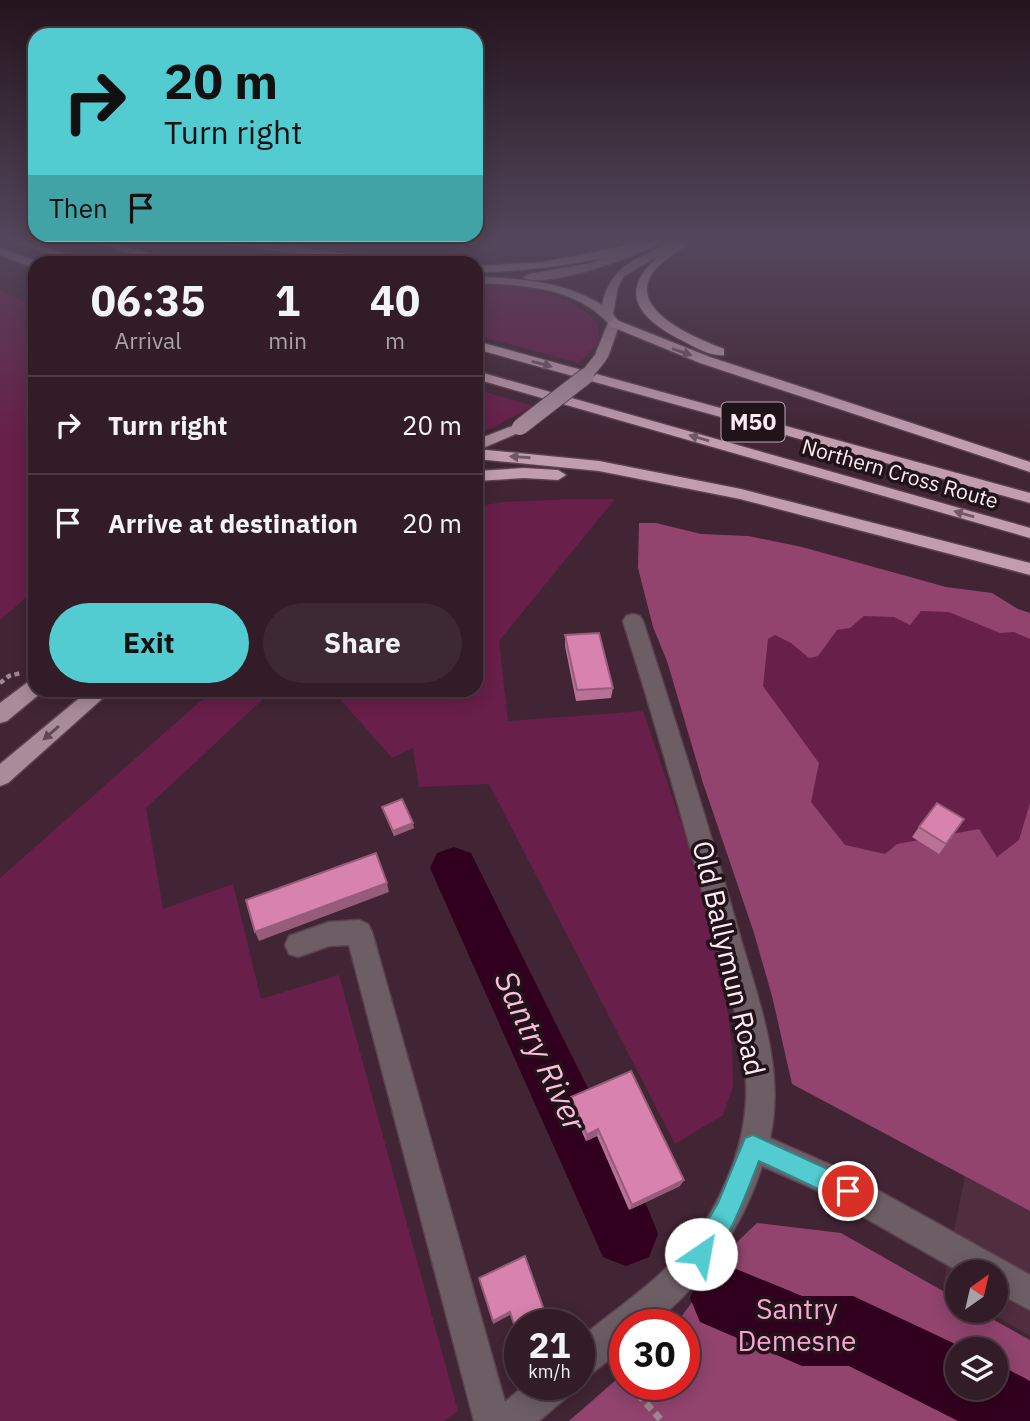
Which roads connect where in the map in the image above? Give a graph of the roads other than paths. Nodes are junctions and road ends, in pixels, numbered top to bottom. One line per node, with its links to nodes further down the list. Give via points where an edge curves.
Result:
1 (591, 306): 4 (main road)
2 (611, 306): 4 (main road)
3 (646, 306): 7 (highway, via 659,322 712,349)
4 (610, 318): 7 (highway, one-way to 7, via 672,349); 8 (main road, bridge, via 601,357 580,383 520,427)
5 (483, 347): 12 (highway, Northern Cross Route / M50, one-way to 12)
6 (483, 377): 14 (highway, Northern Cross Route / M50, one-way to 6)
7 (949, 442): 10 (highway)
8 (483, 443)
9 (483, 455): 13 (highway, one-way to 9, via 599,466)
10 (1030, 467)
11 (483, 476): 13 (highway, via 547,474 684,491)
12 (1030, 498)
13 (870, 528): 15 (highway)
14 (1030, 533)
15 (1030, 569)
16 (633, 621): 22 (street, Old Ballymun Road, via 683,772 752,1036 761,1098)
17 (28, 693): 19 (main road)
18 (94, 697): 20 (main road, one-way to 20)
19 (0, 715)
20 (0, 777)
21 (298, 945): 28 (street, via 329,934 359,932)
22 (753, 1146): 23 (street, via 827,1179); 26 (street, Old Ballymun Road, via 727,1212 701,1254 660,1296)
23 (971, 1260)
24 (1008, 1281): 25 (street)
25 (1030, 1293)
26 (595, 1349)
27 (535, 1400): 29 (street)
28 (492, 1421)
29 (511, 1421)

